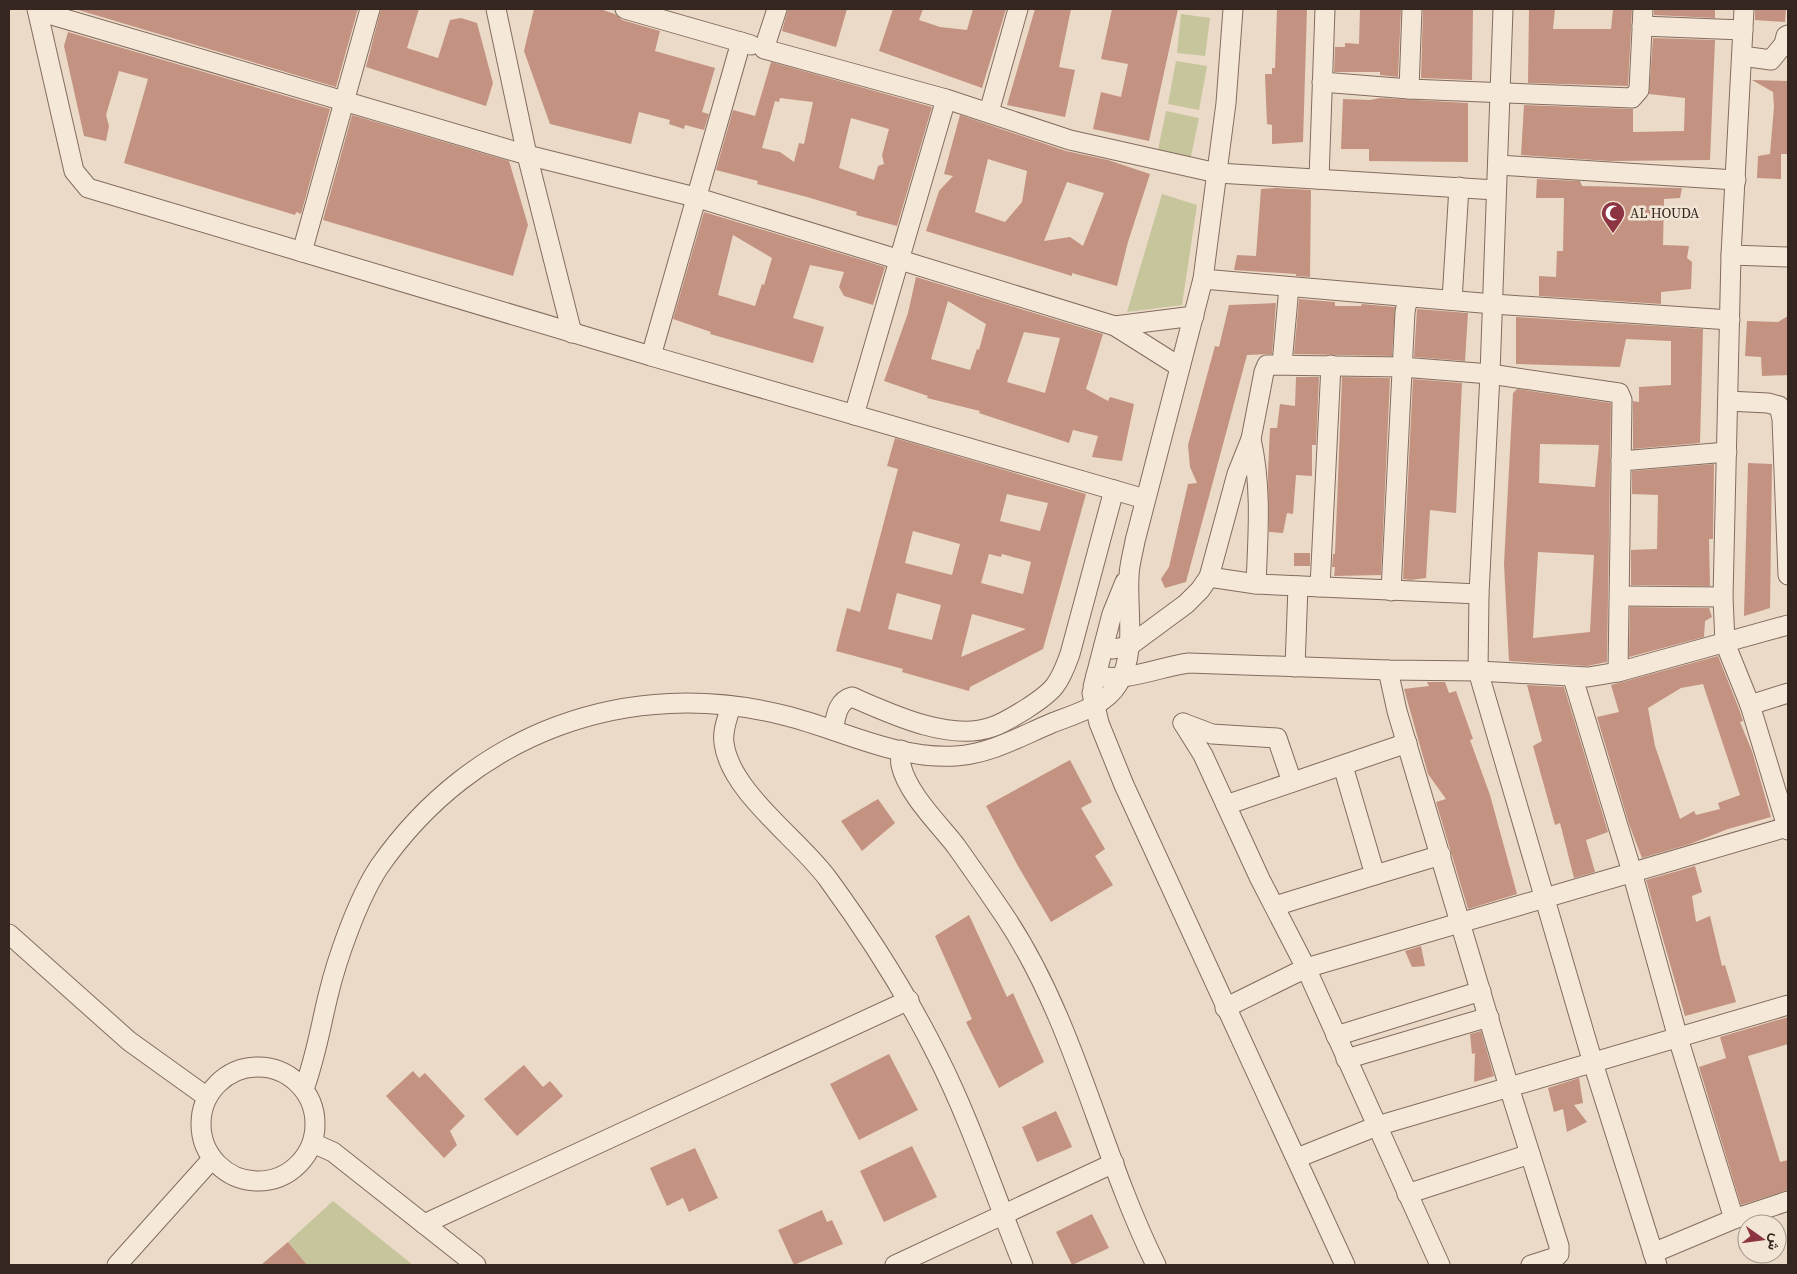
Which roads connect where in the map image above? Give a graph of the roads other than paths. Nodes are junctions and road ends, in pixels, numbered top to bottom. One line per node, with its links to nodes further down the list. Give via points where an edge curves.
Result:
1 (370, 9): 22 (street)
2 (496, 9): 24 (street)
3 (630, 9): 15 (street)
4 (777, 9): 16 (street)
5 (1018, 9): 23 (street)
6 (1233, 9): 26 (street)
7 (1325, 9): 18 (street)
8 (1412, 9): 19 (street)
9 (1503, 9): 20 (street)
10 (1744, 9): 13 (street)
11 (37, 10): 22 (street); 32 (street, via 74,171 88,188)
12 (1643, 17): 13 (street); 20 (street, via 1639,90 1632,98)
13 (1743, 30): 17 (street)
14 (1788, 35): 17 (street, via 1771,60)
15 (741, 42): 16 (street); 31 (street)
16 (764, 48): 21 (street)
17 (1742, 56): 28 (street)
18 (1322, 82): 19 (street); 27 (street)
19 (1409, 89): 20 (street)
20 (1500, 93): 25 (street)
21 (946, 99): 23 (street); 35 (street)
22 (344, 101): 24 (street); 32 (street)
23 (989, 112): 26 (street, via 1070,140)
24 (527, 155): 31 (street); 44 (street)
25 (1498, 165): 28 (street); 30 (street)
26 (1217, 173): 27 (street); 36 (street)
27 (1320, 179): 29 (street)
28 (1736, 180): 33 (street)
29 (1459, 187): 30 (street); 39 (street)
30 (1496, 190): 40 (street)
31 (695, 197): 35 (street); 45 (street)
32 (302, 252): 44 (street)
33 (1732, 255): 34 (street); 42 (street)
34 (1788, 257)
35 (900, 259): 43 (street); 52 (street)
36 (1203, 279): 37 (street); 41 (street)
37 (1289, 286): 38 (street); 46 (street)
38 (1408, 297): 39 (street); 49 (street)
39 (1452, 300): 40 (street)
40 (1493, 304): 42 (street); 50 (street)
41 (1194, 316): 43 (street); 48 (street)
42 (1730, 320): 51 (street)
43 (1115, 326): 48 (street)
44 (572, 333): 45 (street)
45 (651, 356): 52 (street)
46 (1282, 364): 47 (street); 53 (street, via 1267,365)
47 (1331, 365): 49 (street); 63 (street)
48 (1180, 367): 57 (street)
49 (1402, 367): 50 (street); 64 (street)
50 (1490, 374): 55 (street, via 1619,393 1622,400); 65 (street)
51 (1728, 401): 54 (street); 59 (street, via 1779,406)
52 (854, 415): 56 (street)
53 (1251, 439): 60 (street, via 1235,482); 61 (street, via 1259,496)
54 (1727, 452): 55 (street); 67 (street)
55 (1621, 461): 66 (street)
56 (1114, 490): 57 (street); 82 (street, via 1070,654 1062,677 1049,694 991,727 959,731 918,723 852,697 839,705)
57 (1145, 499): 58 (street)
58 (1129, 574): 70 (street, via 1112,614); 71 (street)
59 (1788, 575)
60 (1209, 577): 61 (street); 71 (street, via 1186,604)
61 (1256, 584): 62 (street)
62 (1298, 586): 63 (street); 72 (street)
63 (1320, 587): 64 (street)
64 (1391, 591): 65 (street)
65 (1479, 594): 74 (street)
66 (1621, 596): 67 (street); 75 (street)
67 (1723, 598): 69 (street)
68 (1788, 625): 69 (street)
69 (1725, 643): 75 (street); 80 (street)
70 (1104, 646): 71 (street, via 1113,650); 79 (street)
71 (1129, 646): 76 (street)
72 (1295, 667): 73 (street); 76 (street, via 1190,663)
73 (1388, 670): 74 (street); 83 (street)
74 (1478, 670): 77 (street); 92 (street)
75 (1618, 672): 77 (street)
76 (1122, 677): 79 (street, via 1113,691); 79 (street, via 1106,678)
77 (1573, 678): 90 (street)
78 (1788, 693): 80 (street)
79 (1092, 696): 84 (street, via 1001,746 959,756 931,756); 100 (street, via 1099,723 1124,785)
80 (1750, 705): 88 (street)
81 (731, 706): 82 (street, via 785,716); 98 (street, via 724,741 730,765 749,792 826,876); 107 (street, via 692,702 623,707 565,722 520,742 469,772 426,811 378,869 350,928 328,995 315,1059)
82 (833, 730): 84 (street)
83 (1407, 744): 85 (street); 89 (street)
84 (901, 750): 114 (street, via 901,765 913,791 1007,919 1044,986)
85 (1343, 766): 86 (street); 91 (street)
86 (1292, 782): 87 (street); 87 (street, via 1277,738 1212,734 1183,722)
87 (1226, 804): 93 (street)
88 (1788, 829): 90 (street)
89 (1441, 855): 91 (street); 94 (street)
90 (1632, 872): 92 (street); 103 (street)
91 (1375, 875): 93 (street)
92 (1543, 897): 94 (street); 105 (street)
93 (1275, 906): 96 (street)
94 (1462, 924): 96 (street); 97 (street)
95 (9, 934): 108 (street, via 129,1041)
96 (1306, 968): 100 (street); 102 (street)
97 (1481, 991): 101 (street); 102 (street)
98 (909, 1000): 117 (street, via 957,1099); 119 (street)
99 (1788, 1005): 103 (street)
100 (1225, 1008): 112 (street)
101 (1489, 1016): 104 (street); 106 (street)
102 (1336, 1036): 104 (street)
103 (1678, 1038): 105 (street); 118 (street)
104 (1346, 1059): 109 (street)
105 (1592, 1063): 106 (street); 120 (street)
106 (1509, 1087): 109 (street); 111 (street)
107 (304, 1089): 108 (street, via 290,1076 272,1068 253,1066 235,1071 219,1082); 110 (street, via 316,1124)
108 (207, 1097): 113 (street, via 201,1129)
109 (1377, 1126): 112 (street); 115 (street)
110 (313, 1143): 113 (street, via 292,1171 276,1179 258,1182 241,1179 225,1171); 119 (street, via 333,1152)
111 (1530, 1154): 115 (street); 128 (street, via 1560,1250 1556,1256)
112 (1297, 1158): 126 (street)
113 (212, 1159): 121 (street)
114 (1114, 1163): 117 (street); 125 (street)
115 (1407, 1194): 127 (street)
116 (1788, 1201): 118 (street)
117 (1003, 1215): 123 (street); 124 (street)
118 (1734, 1219): 120 (street)
119 (424, 1224): 122 (street)
120 (1655, 1259)
121 (117, 1265)
122 (476, 1265)
123 (895, 1265)
124 (1023, 1265)
125 (1156, 1265)
126 (1345, 1265)
127 (1440, 1265)
128 (1532, 1265)

